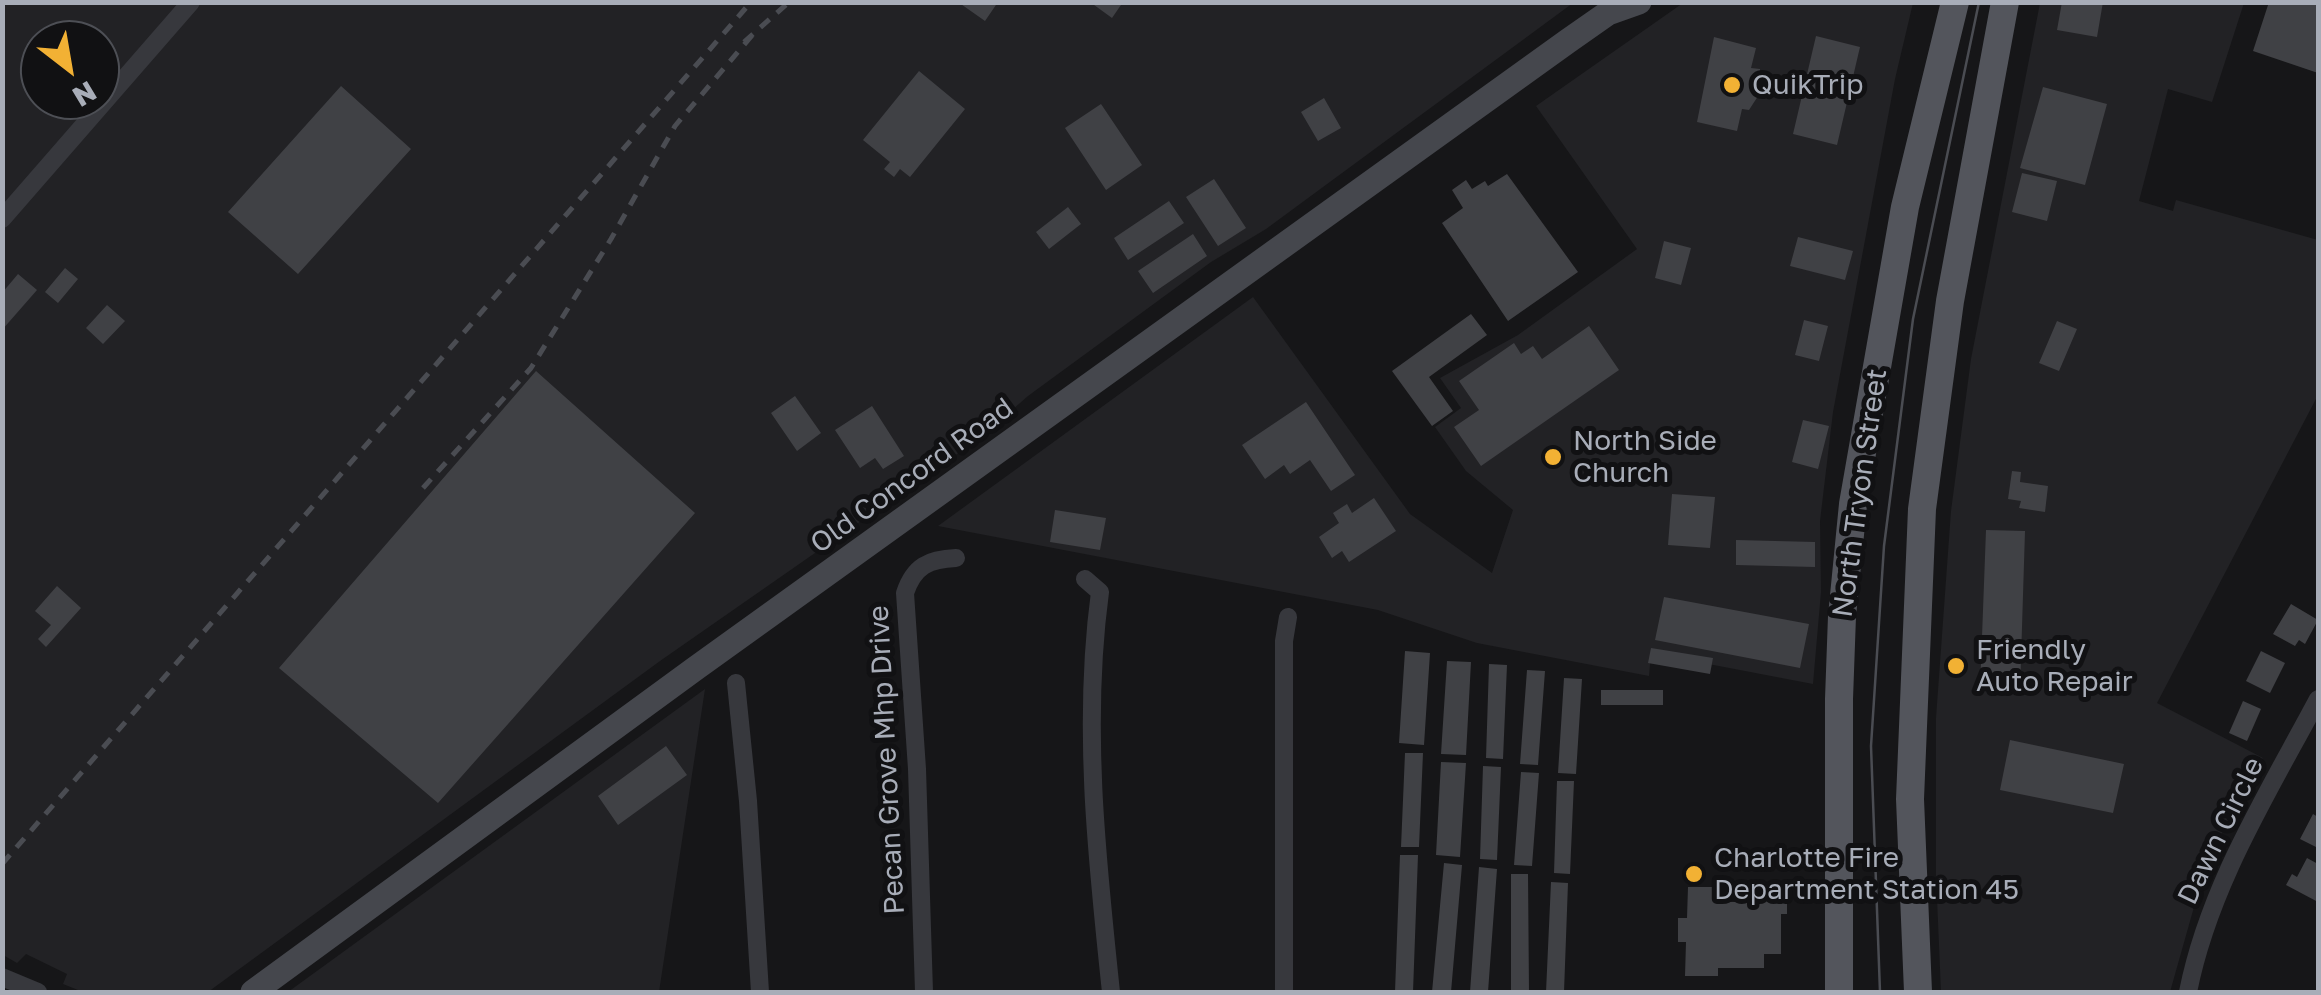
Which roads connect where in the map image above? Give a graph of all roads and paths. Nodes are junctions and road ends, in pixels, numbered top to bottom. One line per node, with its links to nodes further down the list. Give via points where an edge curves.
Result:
1 (191, 2): 6 (street)
2 (1639, 2): 5 (street, Old Concord Road)
3 (1954, 2): 19 (main road, North Tryon Street, via 1905,207 1853,504 1839,698)
4 (2005, 2): 20 (main road, via 1950,301 1922,509 1910,799)
5 (1610, 8): 14 (street, Old Concord Road)
6 (2, 218)
7 (956, 558): 16 (street, Pecan Grove Mhp Drive, via 925,563 906,593)
8 (1085, 580): 17 (street, via 1100,592 1091,715)
9 (1288, 617): 18 (street)
10 (736, 683): 15 (street)
11 (2318, 699): 21 (street, Dawn Circle, via 2229,866)
12 (2, 977): 13 (street)
13 (38, 992)
14 (254, 992)
15 (760, 992)
16 (924, 992)
17 (1110, 992)
18 (1284, 992)
19 (1838, 992)
20 (1918, 992)
21 (2188, 992)

